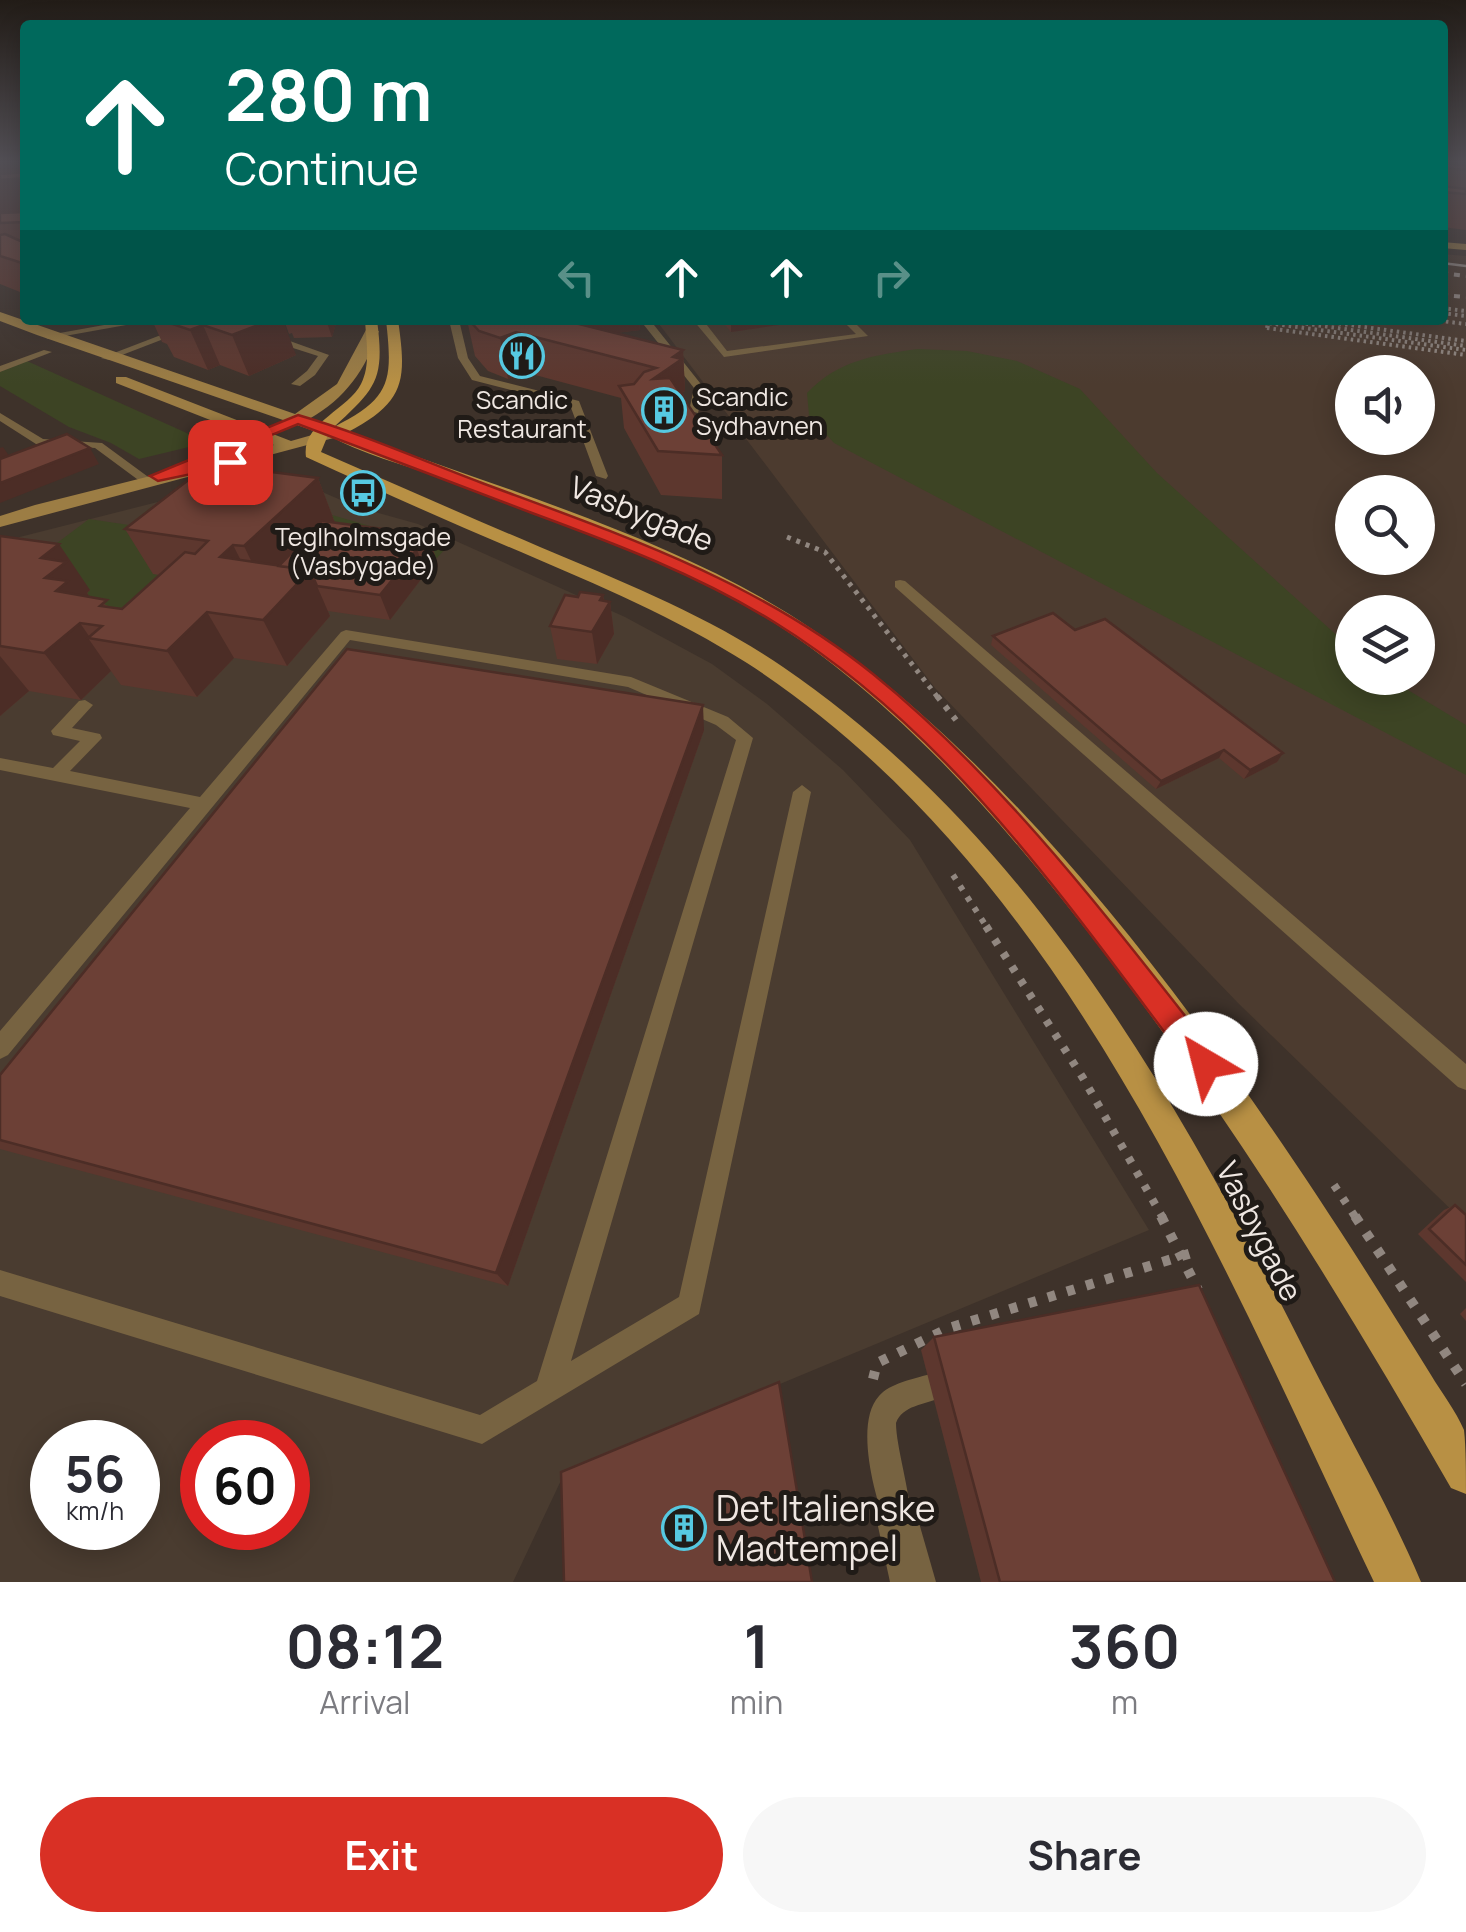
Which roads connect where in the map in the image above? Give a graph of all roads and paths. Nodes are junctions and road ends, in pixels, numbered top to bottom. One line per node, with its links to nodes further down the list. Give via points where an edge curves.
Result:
1 (0, 316): 17 (street)
2 (128, 325): 17 (lane)
3 (140, 325): 19 (lane)
4 (194, 325): 19 (lane)
5 (267, 325): 21 (lane, via 268,337 324,355)
6 (393, 325): 26 (main road, via 398,366 392,391 371,413)
7 (455, 325): 27 (lane, via 476,378 576,404)
8 (649, 325): 22 (lane, via 699,388)
9 (702, 325): 10 (lane, via 724,354 863,336)
10 (852, 325)
11 (1268, 325): 18 (path)
12 (1316, 325): 18 (path)
13 (1342, 325): 18 (path)
14 (1366, 325): 18 (path)
15 (372, 326): 24 (street, via 350,381); 26 (main road, via 368,384)
16 (0, 332): 17 (street)
17 (48, 344): 19 (street); 20 (lane)
18 (1466, 346)
19 (94, 362): 24 (street); 25 (street)
20 (0, 369)
21 (296, 384)
22 (694, 411)
23 (0, 416): 28 (lane, via 40,442 98,446)
24 (298, 419): 25 (street); 26 (street)
25 (264, 435): 26 (street); 28 (street)
26 (315, 440): 28 (street); 41 (main road, Vasbygade, via 706,629 850,728 999,876 1076,978); 48 (main road, Vasbygade, via 642,548 705,576 851,668 942,747 1039,850 1251,1126)
27 (602, 476)
28 (151, 478): 29 (street)
29 (0, 522)
30 (788, 536): 32 (path, via 825,552)
31 (900, 584): 40 (lane)
32 (940, 695)
33 (85, 706): 35 (lane, via 59,731 94,738)
34 (0, 764): 35 (lane)
35 (56, 775): 37 (lane)
36 (802, 792): 46 (lane, via 690,1304)
37 (204, 804): 39 (lane); 46 (lane, via 346,635 632,682 722,721 744,738)
38 (943, 861): 42 (path, via 1121,1136)
39 (0, 1048)
40 (1466, 1079)
41 (1227, 1242): 42 (path); 51 (main road, Vasbygade)
42 (1182, 1256): 44 (path); 47 (path, via 905,1346 877,1363 872,1385)
43 (0, 1283): 46 (lane, via 482,1430)
44 (1199, 1292)
45 (930, 1388): 47 (lane, via 889,1403)
46 (548, 1390)
47 (882, 1414): 49 (lane)
48 (1466, 1474)
49 (898, 1518): 50 (street)
50 (912, 1582)
51 (1398, 1582)

